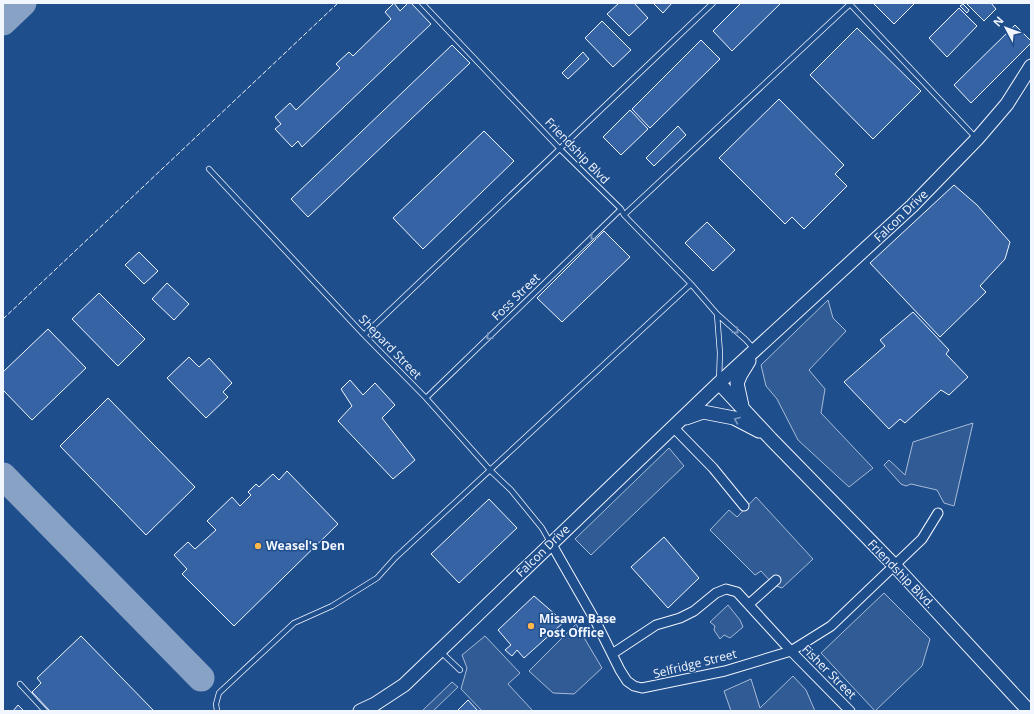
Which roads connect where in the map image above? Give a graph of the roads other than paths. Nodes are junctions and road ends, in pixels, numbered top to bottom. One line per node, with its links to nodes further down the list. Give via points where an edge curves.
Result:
1 (422, 3): 6 (lane, Friendship Blvd)
2 (713, 3): 6 (lane)
3 (849, 4): 5 (lane); 9 (lane)
4 (1031, 66): 5 (street, Falcon Drive, via 1007,104)
5 (977, 139): 13 (street, Falcon Drive, via 912,206)
6 (560, 149): 8 (lane, Friendship Blvd); 12 (lane)
7 (209, 169): 12 (lane, Shepard Street)
8 (621, 210): 9 (lane, Friendship Blvd); 15 (lane, Foss Street, one-way to 15)
9 (624, 215): 10 (lane, Friendship Blvd)
10 (691, 284): 11 (lane, Friendship Blvd); 19 (lane)
11 (717, 314): 13 (lane, Friendship Blvd, one-way to 13); 14 (lane)
12 (364, 335): 15 (lane, Shepard Street)
13 (755, 351): 14 (street, Falcon Drive); 16 (street, Friendship Blvd., via 737,383)
14 (719, 383): 16 (street, Friendship Blvd.); 17 (street, Falcon Drive)
15 (426, 398): 19 (lane, Shepard Street)
16 (742, 406): 18 (street, Friendship Blvd.)
17 (676, 424): 18 (street, Friendship Blvd., one-way to 17, via 734,418 703,412); 20 (street); 22 (street, Falcon Drive)
18 (771, 439): 23 (street, Friendship Blvd.)
19 (490, 471): 22 (lane, Shepard Street, via 511,490); 32 (lane, via 395,558 377,578 332,606 294,623 219,693 216,704)
20 (744, 506)
21 (938, 513): 23 (street, Selfridge Street, via 922,539)
22 (551, 543): 26 (street, Falcon Drive); 28 (street, Selfridge Street)
23 (894, 566): 27 (street, Selfridge Street, via 831,626); 35 (street, Friendship Blvd.)
24 (776, 580): 25 (street)
25 (749, 604): 27 (street, Fisher Street); 28 (street, Fisher Street, via 738,592 726,589 716,593 694,611 656,625)
26 (440, 651): 29 (lane); 33 (street, Falcon Drive, via 404,685)
27 (791, 651): 28 (street, Selfridge Street, via 725,671 642,688 627,681); 34 (street, Fisher Street)
28 (612, 654)
29 (460, 670)
30 (20, 684): 31 (lane)
31 (45, 711)
32 (218, 711)
33 (360, 711)
34 (850, 711)
35 (1029, 711)

